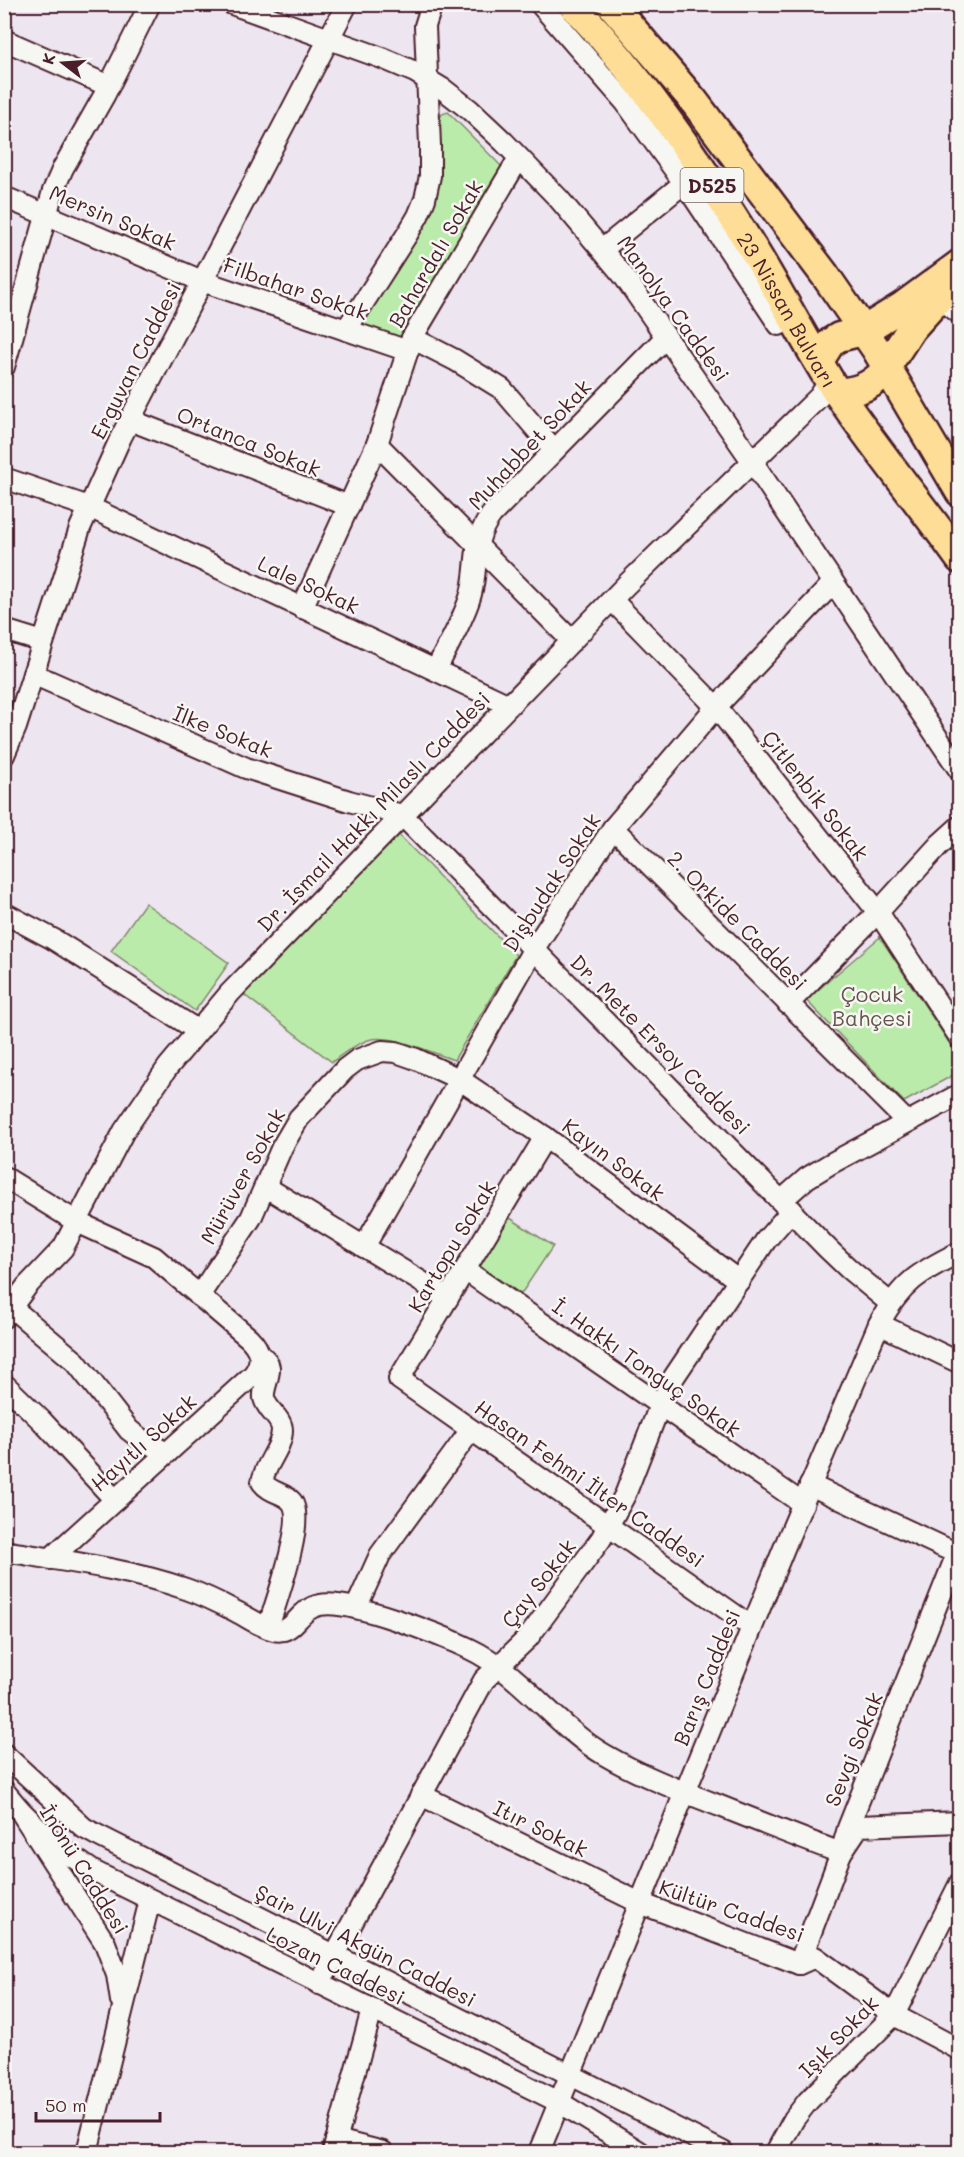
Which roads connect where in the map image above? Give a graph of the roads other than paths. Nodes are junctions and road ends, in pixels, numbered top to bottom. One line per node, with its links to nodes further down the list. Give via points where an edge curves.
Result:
1 (150, 4): 11 (street)
2 (232, 4): 8 (street, Manolya Caddesi)
3 (347, 4): 8 (street, Erguvan Caddesi)
4 (432, 4): 10 (street, via 425,26)
5 (540, 4): 13 (street, via 626,103)
6 (572, 4): 28 (highway, 23 Nissan Bulvarı / D525, via 639,81 711,182)
7 (611, 4): 23 (highway, 23 Nissan Bulvarı / D525, via 693,100)
8 (328, 38): 10 (street, Manolya Caddesi); 19 (street, Erguvan Caddesi)
9 (4, 40): 11 (street)
10 (428, 80): 12 (street, Manolya Caddesi, via 470,110); 22 (street, via 430,177 425,199 408,233)
11 (109, 86): 15 (street, via 63,168)
12 (519, 158): 16 (street, Manolya Caddesi); 25 (street, Bahardalı Sokak)
13 (684, 183): 16 (street); 21 (street)
14 (4, 196): 15 (street, Mersin Sokak)
15 (46, 214): 19 (street, Mersin Sokak); 27 (street)
16 (603, 249): 24 (street, Manolya Caddesi)
17 (960, 264): 23 (highway)
18 (960, 277): 20 (highway)
19 (202, 281): 22 (street, Filbahar Sokak); 29 (street, Erguvan Caddesi)
20 (950, 306): 26 (highway, via 911,329)
21 (779, 325)
22 (346, 330): 25 (street, Filbahar Sokak)
23 (863, 331): 26 (highway, D525); 28 (highway, via 831,342)
24 (666, 337): 31 (street, Muhabbet Sokak); 32 (street, Manolya Caddesi)
25 (410, 344): 30 (street, Bahardalı Sokak); 31 (street, Filbahar Sokak, via 456,360 502,389)
26 (886, 366): 28 (highway, via 873,382 858,390); 34 (highway, D525)
27 (4, 367)
28 (829, 378): 32 (street, Dr. İsmail Hakkı Milaslı Caddesi, via 814,401); 38 (highway, 23 Nissan Bulvarı / D525)
29 (130, 420): 35 (street, Ortanca Sokak); 36 (street, Erguvan Caddesi)
30 (377, 444): 35 (street, Bahardalı Sokak); 37 (street)
31 (554, 450): 37 (street, Muhabbet Sokak, via 492,514)
32 (752, 461): 39 (street, Manolya Caddesi); 40 (street, Dr. İsmail Hakkı Milaslı Caddesi)
33 (4, 478): 36 (street, Lale Sokak)
34 (960, 492)
35 (350, 506): 41 (street, Bahardalı Sokak)
36 (89, 507): 41 (street, Lale Sokak); 44 (street, Erguvan Caddesi)
37 (477, 545): 43 (street); 45 (street, Muhabbet Sokak, via 471,594)
38 (960, 559)
39 (833, 583): 48 (street, Dişbudak Sokak); 50 (street, Manolya Caddesi)
40 (612, 600): 43 (street, Dr. İsmail Hakkı Milaslı Caddesi); 48 (street, Çitlenbik Sokak)
41 (302, 608): 45 (street, Lale Sokak)
42 (4, 630): 44 (street)
43 (572, 641): 47 (street, Dr. İsmail Hakkı Milaslı Caddesi)
44 (43, 642): 46 (street, Erguvan Caddesi)
45 (436, 670): 47 (street, Lale Sokak)
46 (33, 674): 49 (street, Erguvan Caddesi); 51 (street, İlke Sokak, via 246,768)
47 (509, 705): 51 (street, Dr. İsmail Hakkı Milaslı Caddesi)
48 (716, 707): 53 (street, Dişbudak Sokak); 54 (street, Çitlenbik Sokak)
49 (4, 755)
50 (960, 771)
51 (402, 815): 56 (street, Dr. Mete Ersoy Caddesi); 58 (street, Dr. İsmail Hakkı Milaslı Caddesi)
52 (960, 826): 54 (street)
53 (613, 828): 56 (street, Dişbudak Sokak); 57 (street, 2. Orkide Caddesi)
54 (878, 912): 57 (street); 59 (street, Çitlenbik Sokak)
55 (4, 913): 58 (street, via 53,939)
56 (533, 950): 60 (street, Dişbudak Sokak); 66 (street, Dr. Mete Ersoy Caddesi)
57 (788, 1004): 62 (street, 2. Orkide Caddesi)
58 (197, 1030): 67 (street, Dr. İsmail Hakkı Milaslı Caddesi, via 124,1131)
59 (960, 1038)
60 (459, 1079): 63 (street, Kayın Sokak); 65 (street, Mürüver Sokak, via 396,1052 382,1051 357,1059 299,1118); 68 (street, Dişbudak Sokak)
61 (960, 1094): 62 (street, Çay Sokak)
62 (906, 1121): 66 (street, Çay Sokak, via 815,1173)
63 (545, 1137): 70 (street, Kartopu Sokak); 71 (street, Kayın Sokak)
64 (4, 1177): 67 (street)
65 (266, 1187): 68 (street); 72 (street, Mürüver Sokak)
66 (787, 1204): 71 (street, Çay Sokak); 74 (street, Dr. Mete Ersoy Caddesi, via 849,1269)
67 (77, 1222): 72 (street, via 154,1257); 75 (street, Dr. İsmail Hakkı Milaslı Caddesi, via 63,1248)
68 (364, 1247): 73 (street)
69 (960, 1252): 74 (street, Barış Caddesi, via 904,1286)
70 (465, 1270): 73 (street, Kartopu Sokak); 81 (street, İ. Hakkı Tonguç Sokak)
71 (739, 1281): 81 (street, Çay Sokak, via 674,1377)
72 (199, 1296): 77 (street, via 255,1344)
73 (448, 1299): 79 (street, Kartopu Sokak)
74 (890, 1303): 76 (street, Barış Caddesi)
75 (8, 1312): 83 (street, via 76,1362 129,1430)
76 (879, 1324): 78 (street); 84 (street, Barış Caddesi)
77 (260, 1356): 83 (street, Hayıtlı Sokak, via 253,1375); 93 (street, via 269,1366 264,1399 282,1429 262,1482 286,1497 295,1510 292,1549)
78 (960, 1363)
79 (399, 1379): 82 (street, Hasan Fehmi İlter Caddesi)
80 (4, 1384): 85 (street)
81 (660, 1405): 86 (street, İ. Hakkı Tonguç Sokak); 87 (street, Çay Sokak)
82 (471, 1430): 87 (street, Hasan Fehmi İlter Caddesi); 91 (street, via 380,1555)
83 (167, 1453): 85 (street, Hayıtlı Sokak)
84 (810, 1485): 86 (street, Barış Caddesi); 89 (street)
85 (115, 1500): 90 (street, Hayıtlı Sokak)
86 (803, 1504): 92 (street, Barış Caddesi)
87 (609, 1526): 92 (street, Hasan Fehmi İlter Caddesi); 94 (street, Çay Sokak, via 528,1638)
88 (4, 1551): 90 (street)
89 (958, 1555): 101 (street, Sevgi Sokak)
90 (50, 1559): 93 (street, via 186,1589)
91 (356, 1608): 93 (street, via 321,1605 303,1612 289,1628); 94 (street, via 470,1649)
92 (752, 1627): 97 (street, Barış Caddesi)
93 (268, 1628)
94 (497, 1665): 97 (street, via 586,1743); 98 (street, Çay Sokak, via 484,1680)
95 (4, 1754): 105 (street, Şair Ulvi Akgün Caddesi, via 84,1828)
96 (4, 1791): 99 (street, İnönü Caddesi)
97 (685, 1793): 101 (street); 104 (street, Barış Caddesi)
98 (421, 1796): 104 (street, Itır Sokak); 105 (street, Çay Sokak)
99 (19, 1809): 103 (street, Lozan Caddesi, via 70,1856); 109 (street, İnönü Caddesi, via 105,1943 117,1975)
100 (960, 1822): 101 (street, via 859,1826)
101 (841, 1853): 106 (street, Sevgi Sokak)
102 (960, 1883): 110 (street, Işık Sokak)
103 (150, 1900): 107 (street, Lozan Caddesi); 109 (street, İnönü Caddesi)
104 (639, 1903): 106 (street, Kültür Caddesi); 112 (street, Barış Caddesi)
105 (334, 1956): 107 (street, Çay Sokak); 112 (street, Şair Ulvi Akgün Caddesi)
106 (798, 1964): 110 (street, Kültür Caddesi, via 815,1957)
107 (319, 1984): 108 (street, Lozan Caddesi)
108 (372, 2010): 113 (street, Lozan Caddesi); 114 (street)
109 (121, 2012): 115 (street, İnönü Caddesi)
110 (894, 2014): 111 (street, Kültür Caddesi); 120 (street, Işık Sokak, via 808,2101)
111 (960, 2049)
112 (570, 2075): 113 (street, Barış Caddesi); 119 (street, Şair Ulvi Akgün Caddesi)
113 (559, 2102): 117 (street, Barış Caddesi); 118 (street, Lozan Caddesi)
114 (334, 2146): 116 (street)
115 (87, 2152)
116 (383, 2152)
117 (538, 2152)
118 (640, 2152)
119 (723, 2152)
120 (776, 2152)

